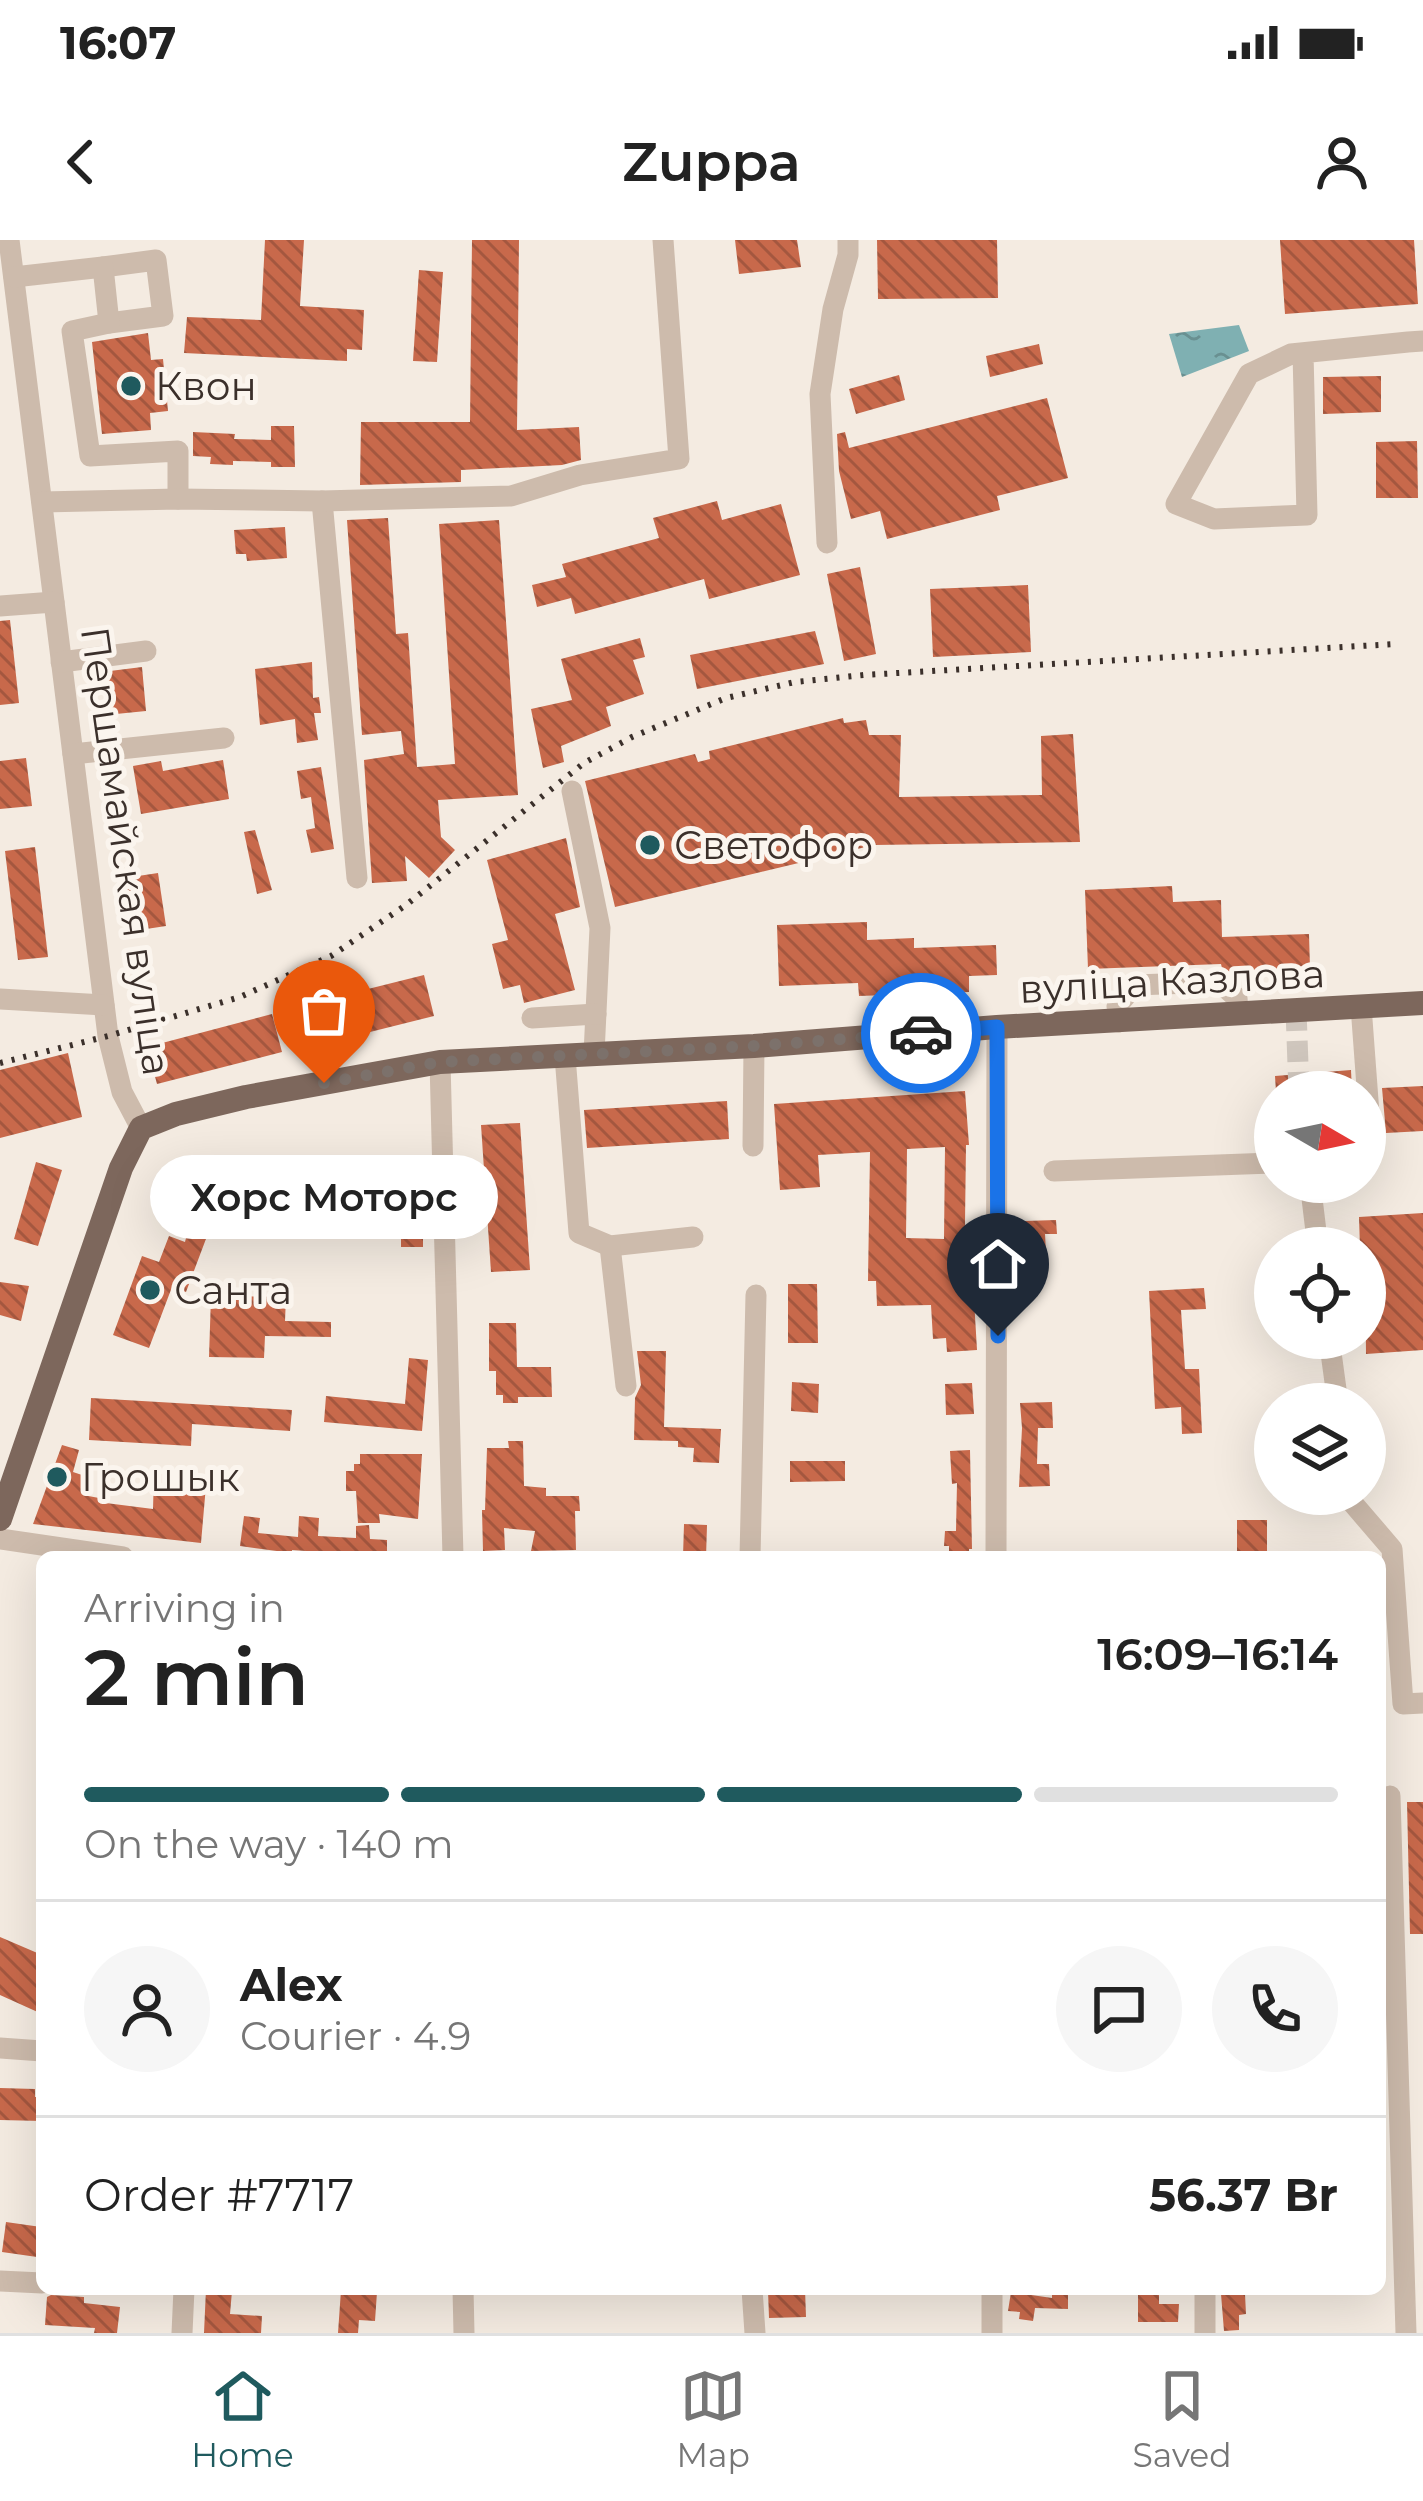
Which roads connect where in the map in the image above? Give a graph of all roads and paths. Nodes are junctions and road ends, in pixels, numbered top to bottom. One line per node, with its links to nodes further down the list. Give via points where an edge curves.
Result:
1 (9, 240): 5 (street, Першамайская вуліца)
2 (663, 240): 11 (street, via 680,459 511,496)
3 (848, 240): 13 (street, via 820,394)
4 (103, 267): 5 (street); 7 (street); 7 (street, via 156,260 163,316)
5 (14, 277): 6 (street, Першамайская вуліца)
6 (8, 302): 12 (street, Першамайская вуліца)
7 (109, 323): 10 (street, via 72,331 90,456 178,451)
8 (1423, 341): 9 (street)
9 (1303, 353): 9 (street, via 1249,374 1176,504 1214,520 1307,514)
10 (178, 499): 11 (street); 12 (street)
11 (322, 501): 21 (street)
12 (42, 502): 14 (street, Першамайская вуліца)
13 (827, 543)
14 (54, 602): 15 (street); 17 (street, Першамайская вуліца)
15 (0, 606)
16 (146, 651): 17 (street)
17 (61, 662): 19 (street, Першамайская вуліца)
18 (224, 738): 19 (street)
19 (73, 754): 24 (street, Першамайская вуліца)
20 (572, 791): 26 (street, via 600,928)
21 (357, 878)
22 (0, 999): 24 (street)
23 (1423, 1003): 25 (main road, вуліца Казлова)
24 (104, 1005): 36 (street, Першамайская вуліца, via 122,1092)
25 (1361, 1006): 27 (main road, вуліца Казлова); 35 (street)
26 (596, 1014): 28 (street); 32 (street)
27 (1238, 1014): 29 (main road, вуліца Казлова); 29 (street, via 1237,998 1219,982 1136,985 1117,1006)
28 (532, 1018)
29 (1119, 1022): 30 (main road, вуліца Казлова)
30 (997, 1027): 31 (main road, вуліца Казлова); 50 (street)
31 (754, 1046): 32 (main road, вуліца Казлова); 37 (street)
32 (594, 1054): 33 (main road, вуліца Казлова)
33 (565, 1056): 34 (main road, вуліца Казлова); 41 (street, via 579,1233)
34 (440, 1062): 36 (main road, вуліца Казлова, via 246,1097); 48 (street)
35 (1366, 1071)
36 (141, 1127): 45 (main road, Першамайская вуліца)
37 (753, 1145)
38 (1254, 1164): 39 (street)
39 (1054, 1171)
40 (693, 1237): 41 (street)
41 (610, 1246): 43 (street)
42 (756, 1295): 49 (street)
43 (626, 1386)
44 (1363, 1515): 51 (street, via 1392,1549 1403,1704)
45 (0, 1519)
46 (0, 1538): 47 (street)
47 (85, 1551)
48 (453, 1551)
49 (750, 1551)
50 (996, 1551)
51 (1423, 1702)
52 (1390, 1796): 55 (street)
53 (0, 2048): 54 (street)
54 (36, 2050)
55 (1388, 2091): 68 (street)
56 (0, 2282): 57 (street)
57 (36, 2283)
58 (184, 2295): 63 (street)
59 (463, 2295): 64 (street)
60 (752, 2295): 65 (street)
61 (992, 2295): 66 (street)
62 (1205, 2295): 67 (street)
63 (182, 2333)
64 (464, 2333)
65 (754, 2333)
66 (992, 2333)
67 (1205, 2333)
68 (1406, 2333)

